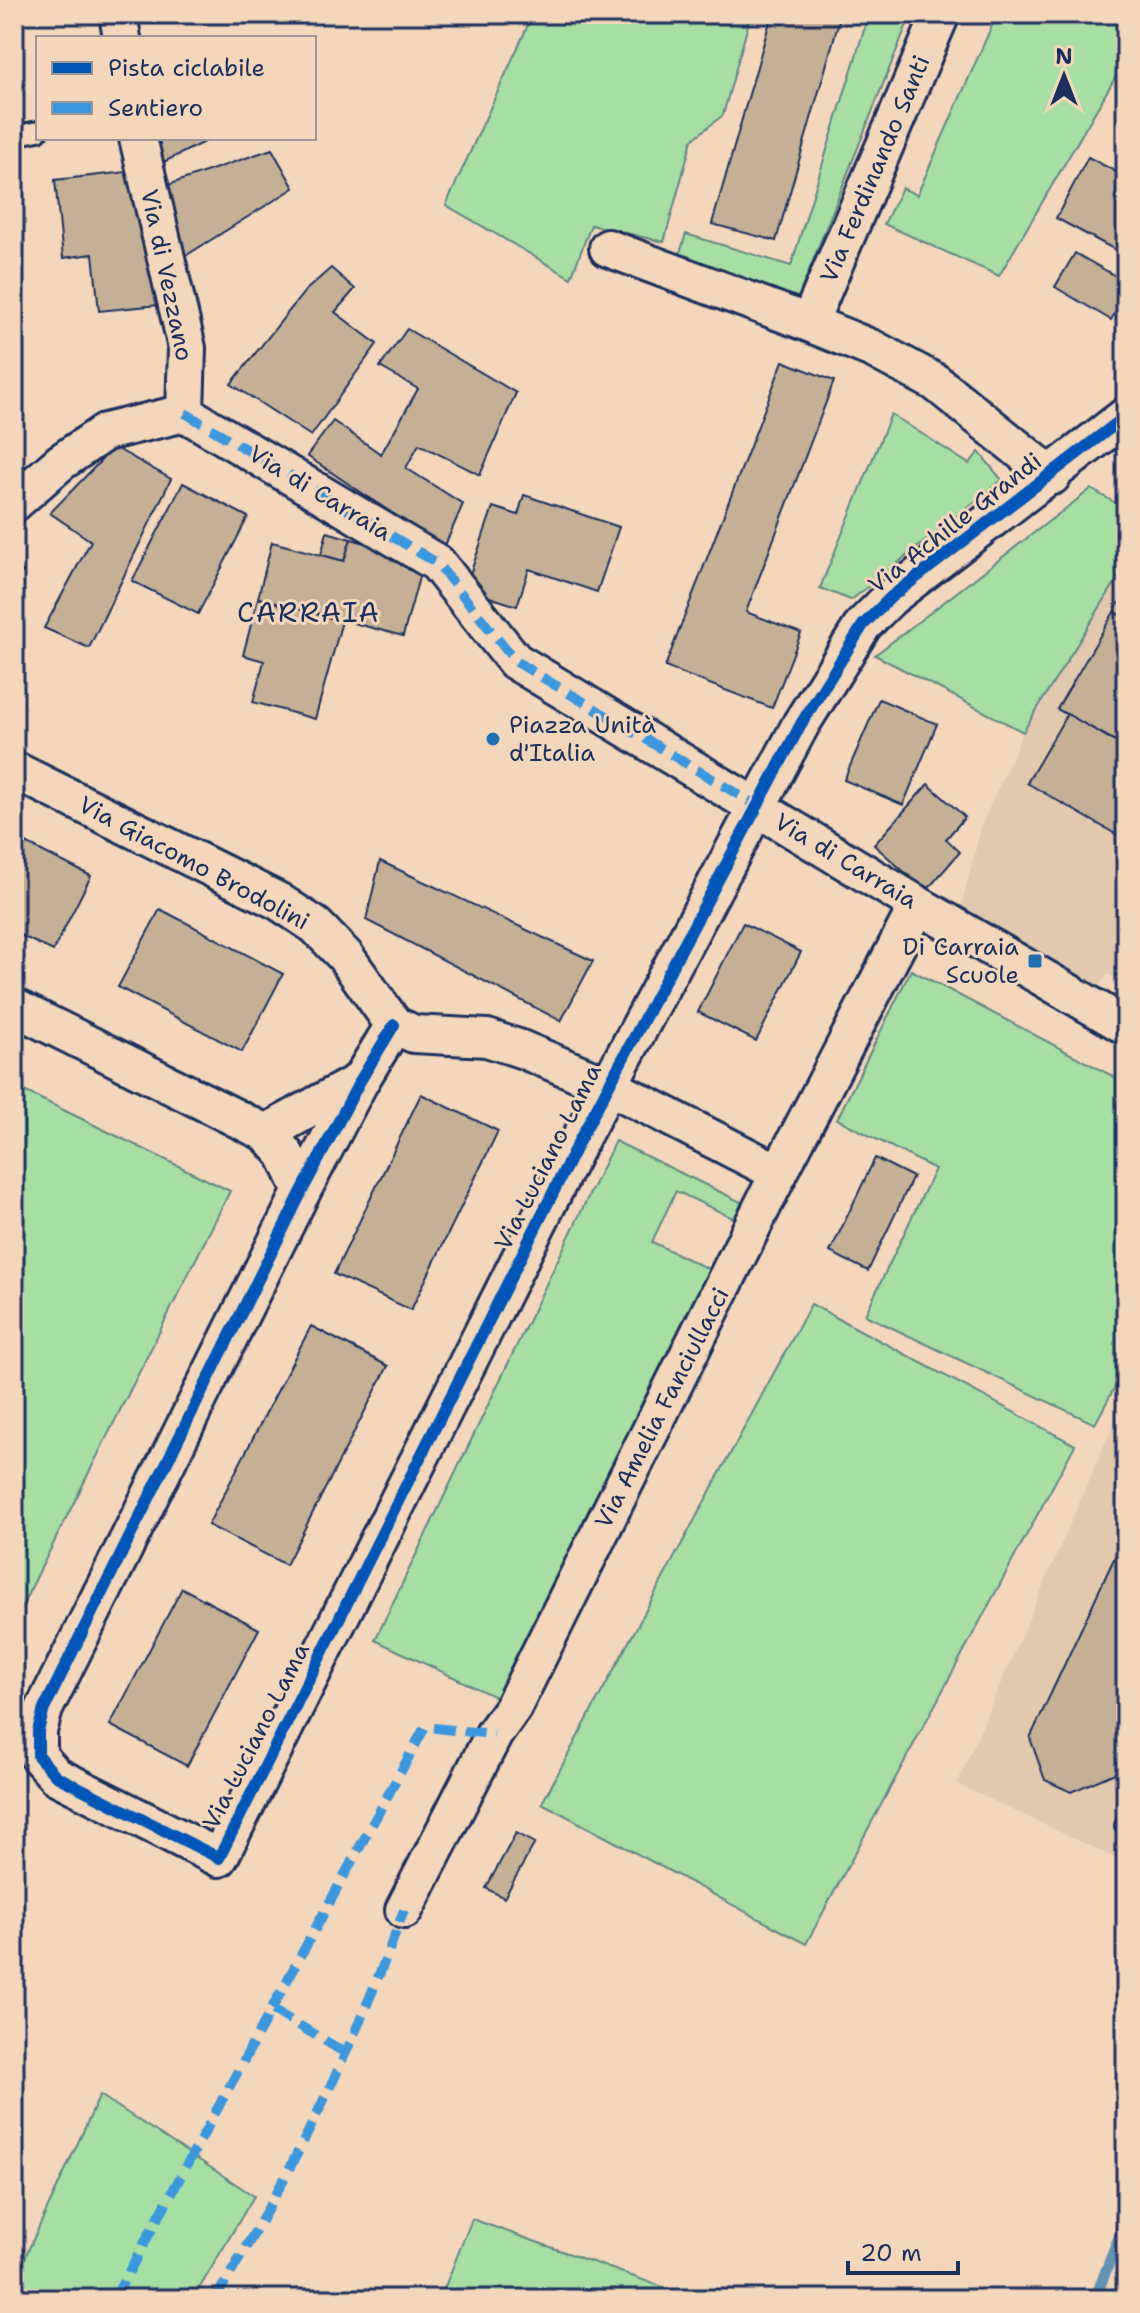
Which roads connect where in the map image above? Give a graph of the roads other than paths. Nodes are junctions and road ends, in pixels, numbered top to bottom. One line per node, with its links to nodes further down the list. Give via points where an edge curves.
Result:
1 (118, 14): 3 (street)
2 (941, 14): 8 (street, Via Ferdinando Santi)
3 (122, 36)
4 (36, 131): 5 (lane)
5 (18, 135)
6 (138, 140): 9 (street, Via di Vezzano, via 187,348)
7 (608, 248): 8 (street)
8 (809, 323): 11 (street, via 935,382)
9 (185, 413): 12 (street, via 105,432); 14 (street, Via di Carraia, via 437,563 515,661)
10 (1126, 416): 11 (street, Via Achille Grandi)
11 (1052, 476): 14 (street, Via Achille Grandi, via 891,597 863,625 801,724)
12 (14, 503)
13 (14, 770): 17 (street, Via Giacomo Brodolini, via 278,901 316,926 345,956)
14 (759, 807): 15 (street, Via di Carraia); 20 (street, Via Luciano Lama)
15 (918, 905): 18 (street, Via di Carraia); 22 (street, Via Amelia Fanciullacci)
16 (14, 1007): 21 (street)
17 (394, 1025): 19 (street, Via Luciano Lama); 20 (street, via 414,1034 487,1038)
18 (1126, 1026)
19 (360, 1081): 21 (street); 23 (street, Via Luciano Lama)
20 (609, 1086): 22 (street); 23 (street, Via Luciano Lama, via 219,1858 56,1776 38,1756 38,1731 44,1709)
21 (266, 1133): 23 (street, via 285,1154)
22 (779, 1173): 24 (street, Via Amelia Fanciullacci, via 513,1707)
23 (302, 1191)
24 (404, 1910)

